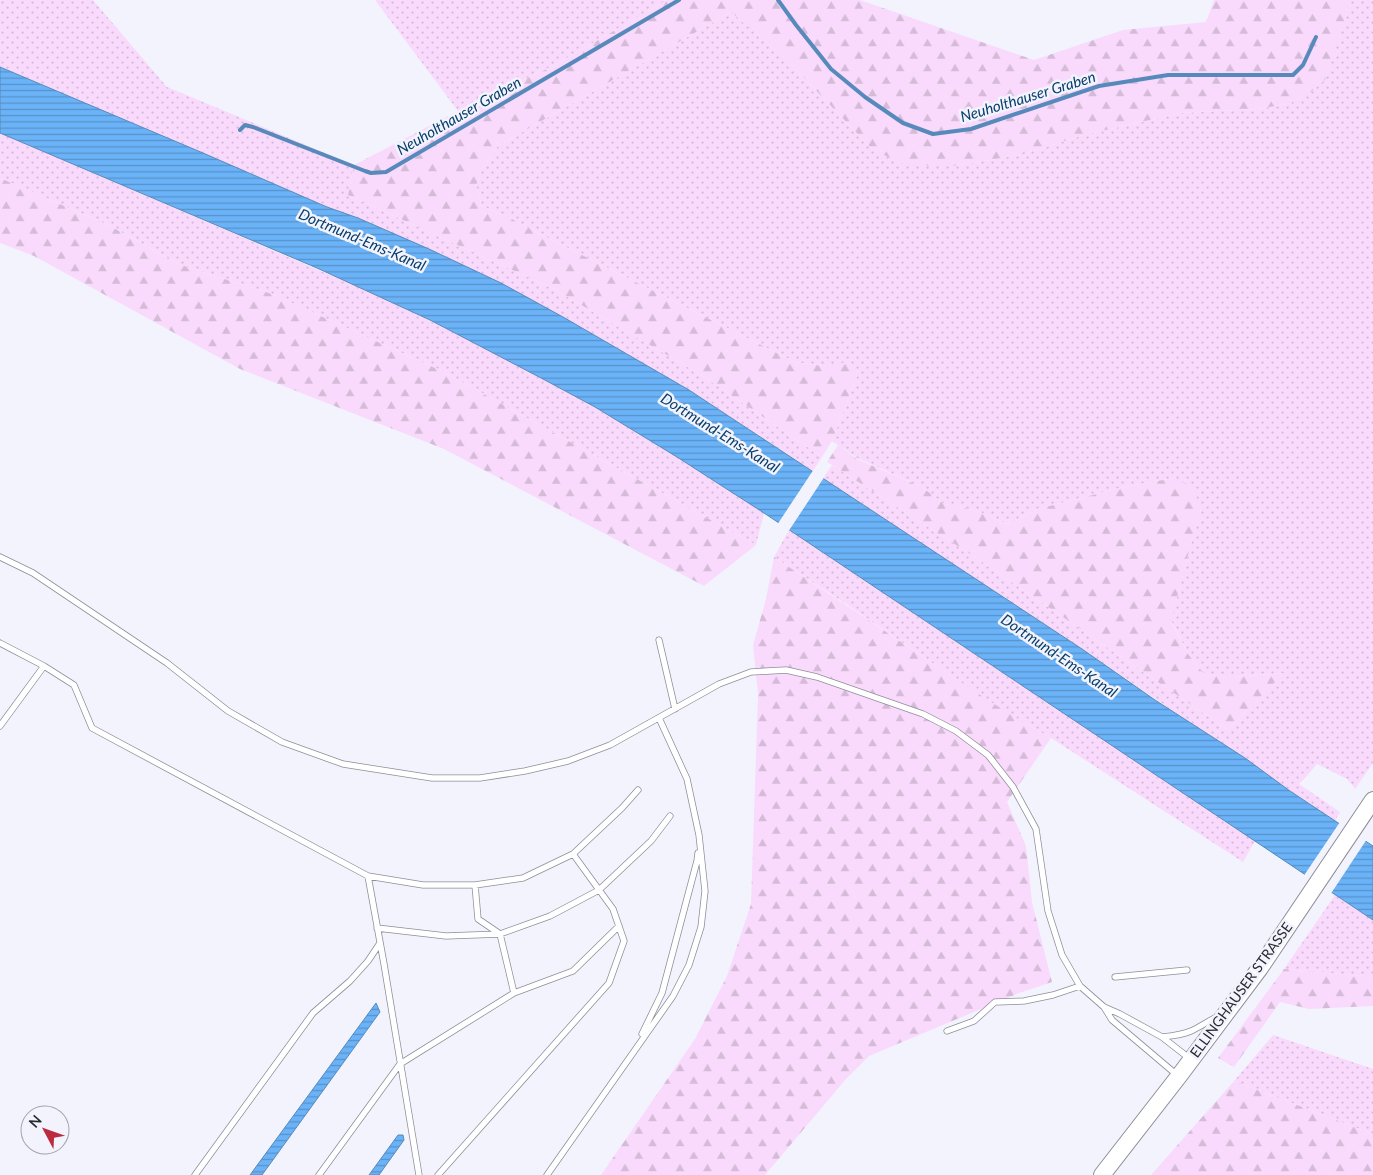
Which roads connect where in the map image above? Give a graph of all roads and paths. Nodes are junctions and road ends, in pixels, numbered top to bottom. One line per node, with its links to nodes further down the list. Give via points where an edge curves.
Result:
1 (0, 557): 6 (lane, via 33,573 168,663 228,711 282,742 343,764 432,778 480,778 568,761 610,745)
2 (659, 640): 5 (lane)
3 (0, 643): 4 (lane)
4 (44, 666): 7 (lane); 13 (lane, via 74,685 92,728)
5 (675, 709): 6 (lane); 22 (lane, via 732,678 751,672 786,670 817,677 923,714 956,731 988,756 1013,786 1036,829 1048,911 1062,955)
6 (659, 718): 11 (lane, via 687,779)
7 (0, 726)
8 (638, 790): 12 (lane)
9 (1373, 800): 25 (main road, ELLINGHAUSER STRASSE)
10 (670, 816): 15 (lane, via 651,841)
11 (699, 835): 28 (lane, via 698,861 662,993); 28 (lane, via 705,891 701,927 689,965 673,996)
12 (573, 854): 14 (lane, via 524,878); 15 (lane)
13 (368, 876): 14 (lane, via 423,886); 17 (lane)
14 (475, 885): 18 (lane, via 478,919)
15 (599, 890): 16 (lane, via 613,909); 18 (lane, via 550,916)
16 (619, 926): 23 (lane, via 573,972); 35 (lane, via 624,941 608,983)
17 (377, 928): 18 (lane, via 446,936); 19 (lane)
18 (500, 934): 23 (lane)
19 (380, 944): 30 (lane); 32 (lane, via 350,981 313,1013)
20 (1187, 970): 21 (lane)
21 (1115, 977)
22 (1080, 986): 24 (lane); 26 (lane, via 1024,1001 995,1002 974,1021)
23 (514, 993): 30 (lane)
24 (1104, 1007): 27 (lane); 31 (lane, via 1112,1020)
25 (1226, 1014): 27 (lane, via 1182,1034); 29 (main road, ELLINGHAUSER STRASSE)
26 (947, 1031)
27 (1162, 1037): 29 (lane)
28 (635, 1050): 36 (lane)
29 (1191, 1060): 31 (main road, ELLINGHAUSER STRASSE)
30 (400, 1064): 33 (lane); 34 (lane)
31 (1179, 1076): 37 (main road, ELLINGHAUSER STRASSE)
32 (195, 1175)
33 (320, 1175)
34 (419, 1175)
35 (438, 1175)
36 (547, 1175)
37 (1102, 1175)

